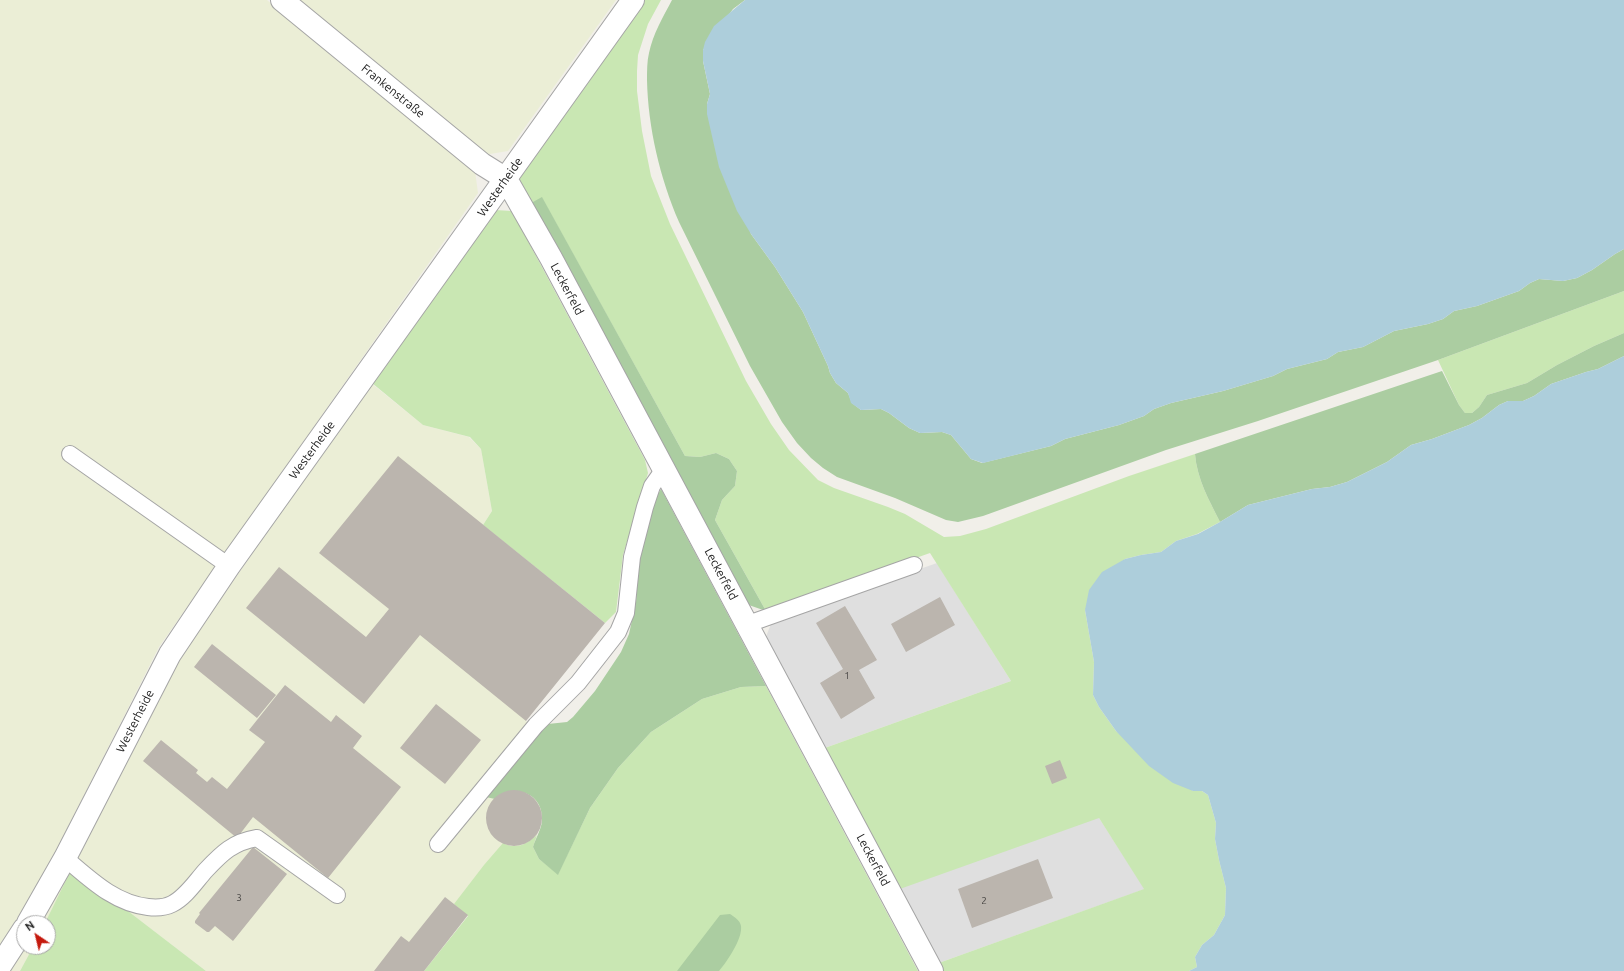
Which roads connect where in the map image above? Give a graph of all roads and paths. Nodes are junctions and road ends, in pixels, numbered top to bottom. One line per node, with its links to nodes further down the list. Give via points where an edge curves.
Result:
1 (282, 0): 3 (street, Frankenstraße, via 482,164)
2 (632, 0): 3 (street, Westerheide)
3 (506, 179): 5 (street, Leckerfeld); 7 (street, Westerheide)
4 (70, 454): 7 (lane)
5 (664, 469): 8 (street, Leckerfeld); 9 (lane, via 652,486 645,507 632,557 626,613 618,632 578,682 536,725)
6 (914, 565): 8 (lane)
7 (229, 566): 10 (street, Westerheide, via 170,654)
8 (748, 624): 15 (street, Leckerfeld)
9 (438, 844)
10 (65, 858): 11 (lane, via 101,888 124,902 160,908 171,905 181,898 230,847 257,838); 12 (street, Westerheide)
11 (337, 895)
12 (33, 915)
13 (16, 941): 14 (street)
14 (0, 966)
15 (932, 971)

